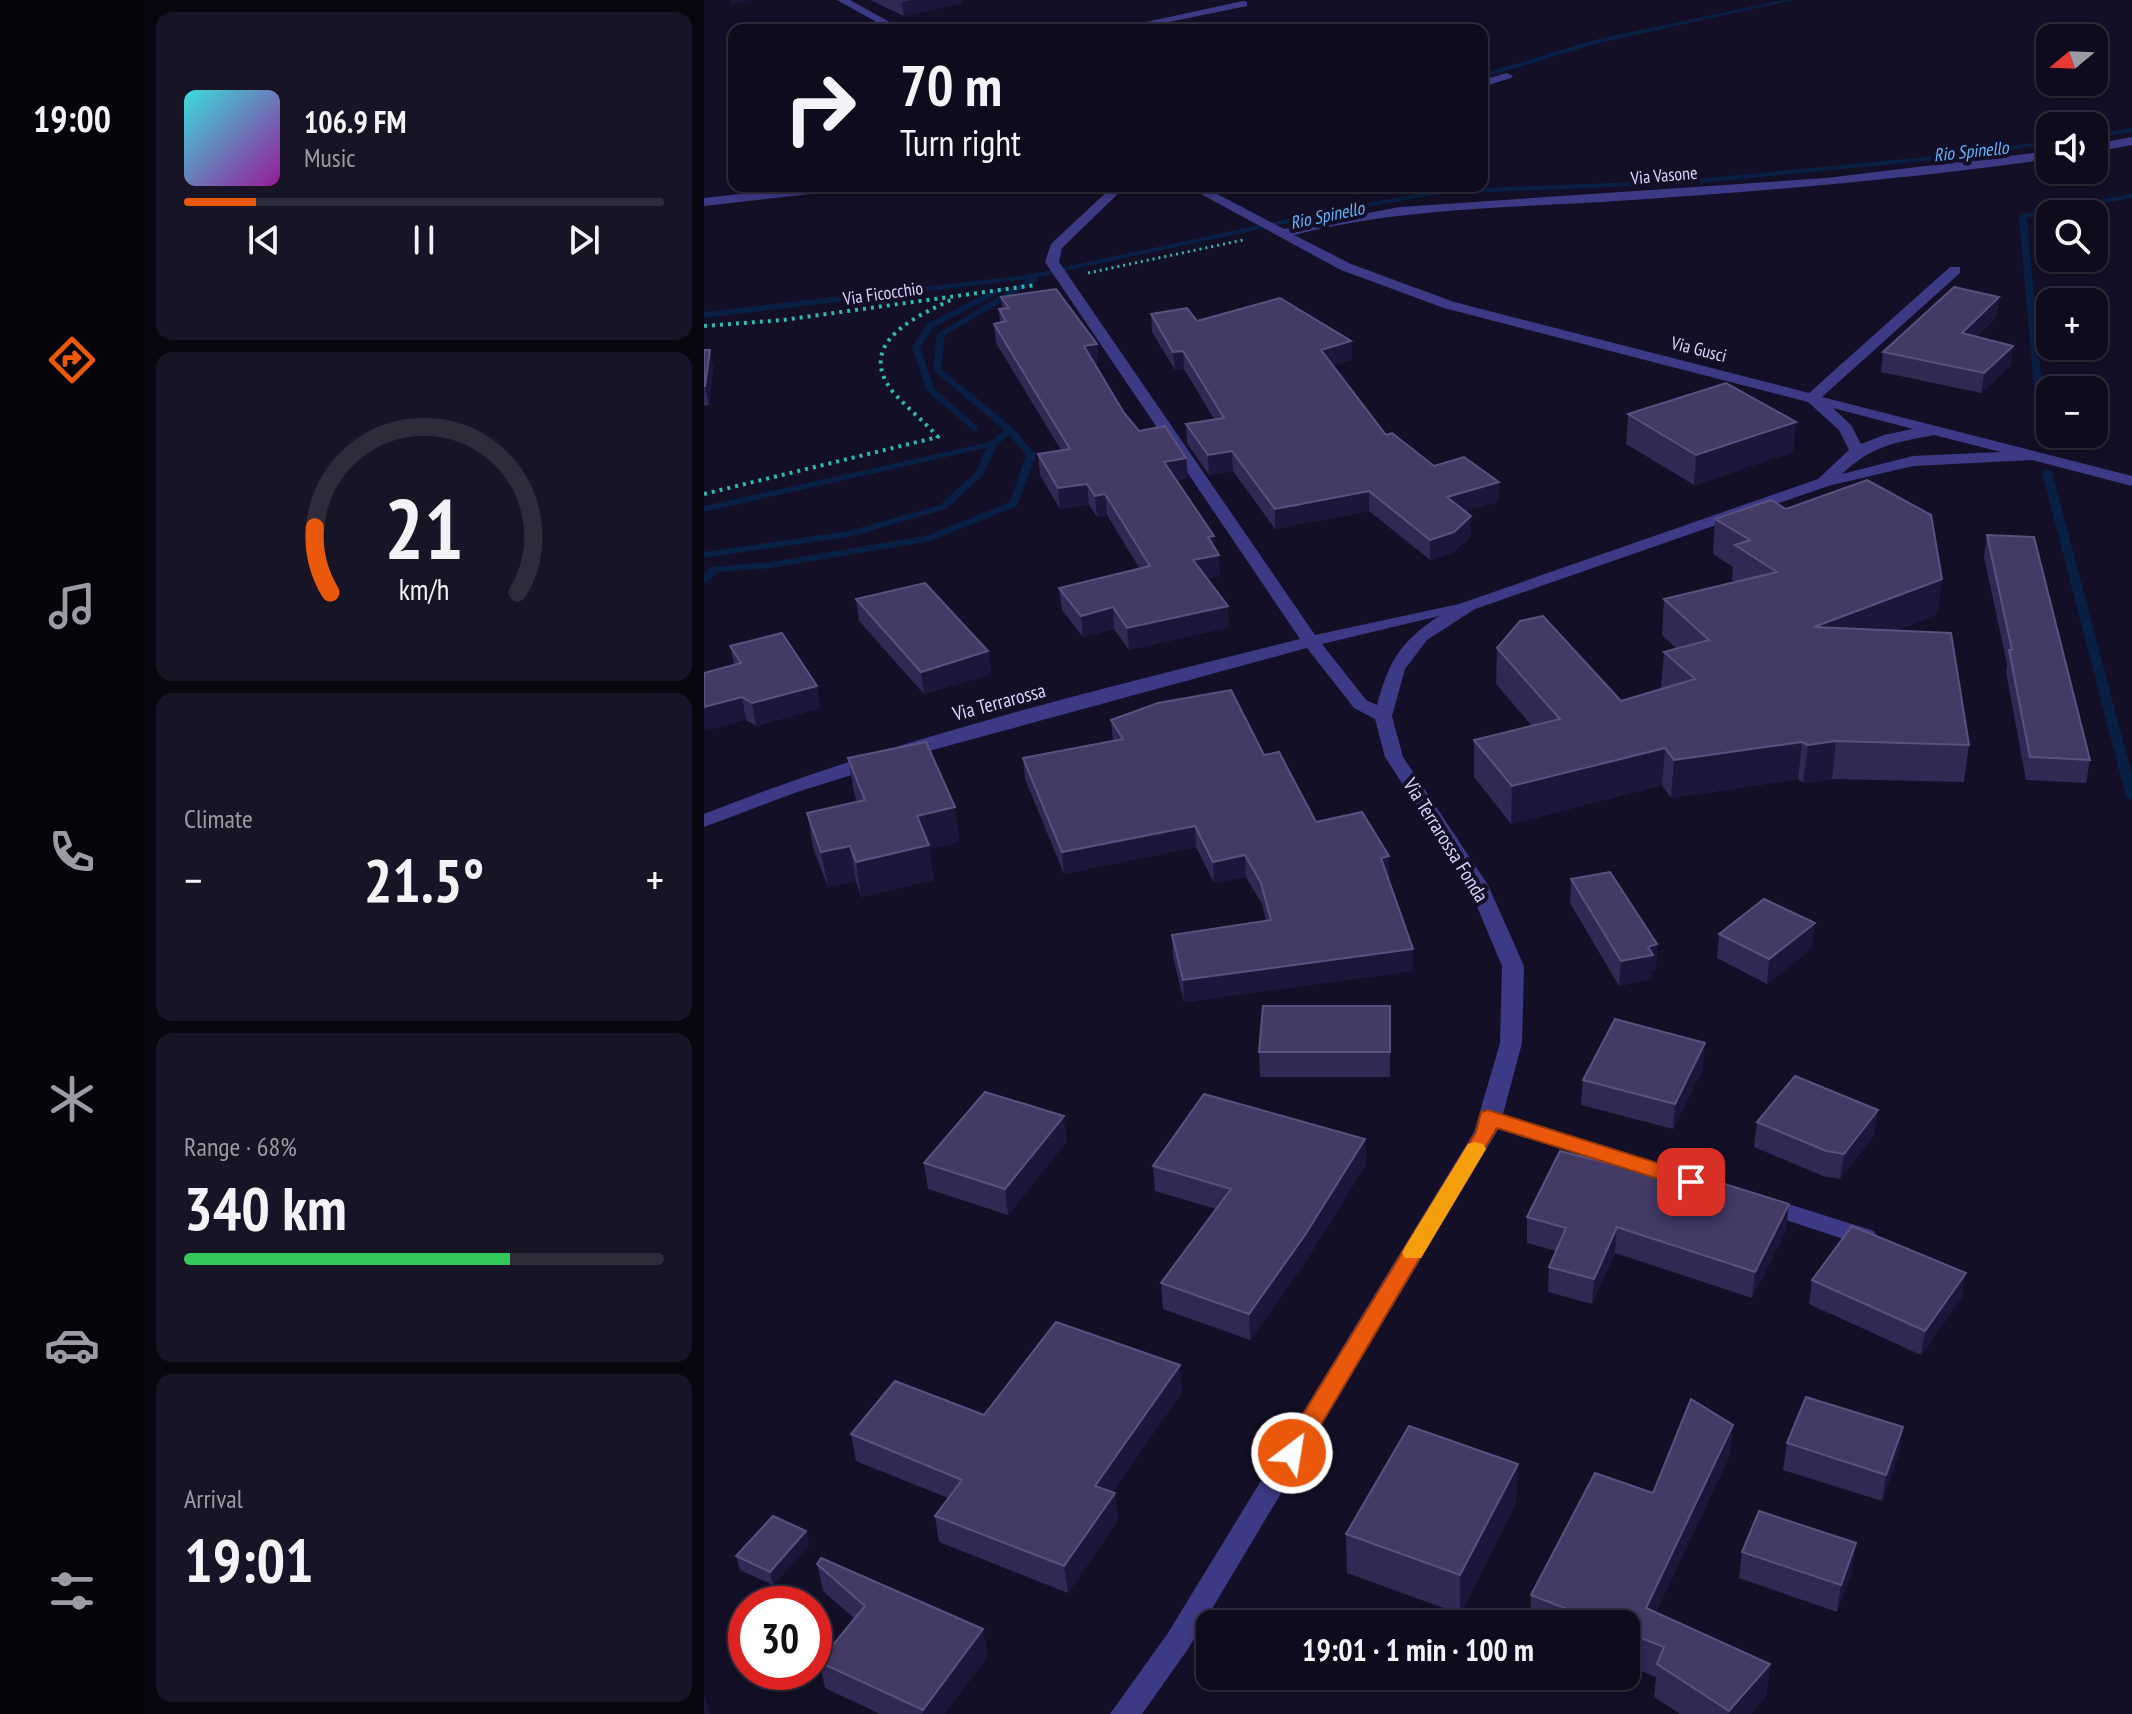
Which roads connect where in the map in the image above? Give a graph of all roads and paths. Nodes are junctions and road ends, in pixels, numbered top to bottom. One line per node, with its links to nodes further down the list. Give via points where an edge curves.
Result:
1 (842, 0): 3 (street)
2 (1243, 4): 4 (street)
3 (888, 24)
4 (1144, 24)
5 (1507, 76): 6 (street)
6 (1488, 82)
7 (2132, 141): 8 (street)
8 (2108, 145)
9 (2036, 156): 14 (street, Via Vasone, via 1744,187 1414,210)
10 (793, 192): 13 (street)
11 (1114, 192): 16 (street, via 1053,251)
12 (1204, 192): 14 (street, Via Gusci)
13 (704, 202)
14 (1281, 234): 16 (path, Via Ficocchio); 19 (street, Via Gusci, via 1357,272 1439,302)
15 (1955, 270): 19 (street)
16 (1059, 273): 17 (path, Via Ficocchio); 28 (street)
17 (957, 297): 18 (path, Via Ficocchio); 26 (path, via 914,318 881,351 883,375 938,437)
18 (704, 326)
19 (1812, 398): 20 (street, Via Gusci); 21 (street, via 1846,428)
20 (1938, 429): 21 (street, via 1889,438); 22 (street, Via Gusci); 23 (street, via 1933,447)
21 (1857, 451): 25 (street)
22 (2035, 455): 23 (street); 24 (street, Via Gusci)
23 (1913, 461): 25 (street)
24 (2132, 481)
25 (1823, 483): 27 (street)
26 (704, 494)
27 (1469, 605): 28 (street, Via Terrarossa); 29 (street, via 1421,636 1396,668)
28 (1310, 640): 29 (street, via 1360,704); 30 (street, Via Terrarossa, via 940,741 760,797)
29 (1383, 716): 31 (street, Via Terrarossa Fonda, via 1394,757 1478,885 1513,966 1511,1043)
30 (704, 821)
31 (1488, 1117): 32 (street); 33 (street, Via Terrarossa Fonda, via 1486,1132 1187,1627)
32 (1865, 1237)
33 (1125, 1714)

